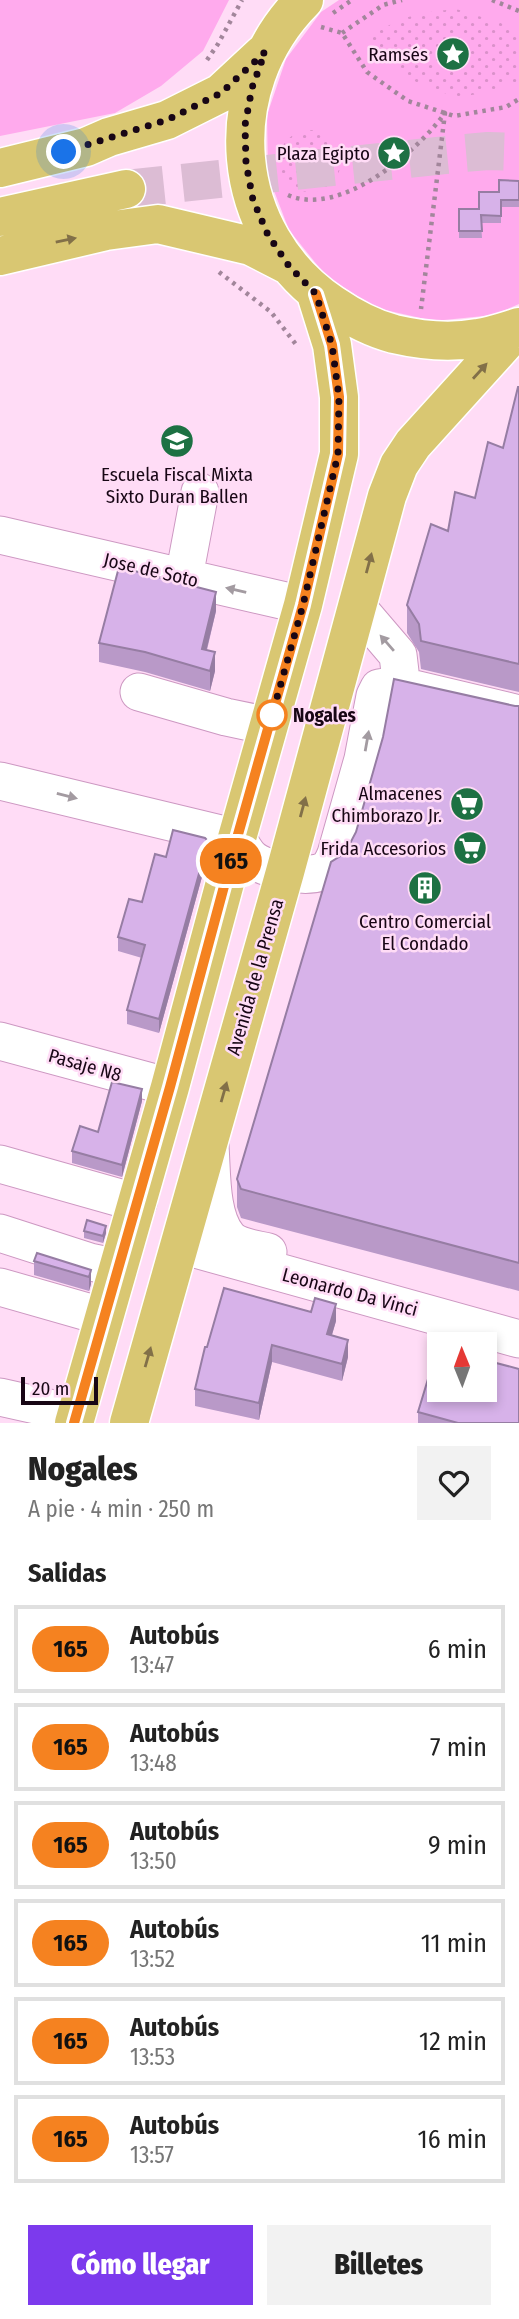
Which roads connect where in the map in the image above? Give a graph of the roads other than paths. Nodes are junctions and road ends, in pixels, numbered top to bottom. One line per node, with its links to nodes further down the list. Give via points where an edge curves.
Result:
1 (312, 21): 2 (main road, via 288,16)
2 (265, 52): 3 (main road, via 221,93 167,120 86,147); 7 (main road, via 247,113 246,163 253,200 268,235)
3 (0, 168)
4 (0, 217): 5 (main road, via 128,195)
5 (0, 229)
6 (0, 257): 7 (main road, one-way to 7, via 106,231 158,224 251,246)
7 (289, 266): 8 (main road)
8 (316, 294): 9 (main road, via 362,322 435,340 478,338); 13 (main road, via 332,345 339,397 338,454)
9 (519, 327): 14 (main road, Avenida de la Prensa, one-way to 9, via 399,466 413,444)
10 (200, 492): 12 (street)
11 (0, 535): 12 (street, Jose de Soto)
12 (184, 577): 13 (street, Jose de Soto, one-way to 12)
13 (303, 605): 18 (main road)
14 (357, 607): 15 (street, one-way to 14, via 398,655); 21 (main road, Avenida de la Prensa, one-way to 14)
15 (397, 685): 17 (street); 21 (street, one-way to 15, via 308,875 329,867 363,760 375,695 379,688)
16 (139, 692): 18 (street)
17 (519, 714)
18 (269, 726): 20 (main road)
19 (0, 781): 20 (street, one-way to 20)
20 (237, 838): 21 (street, via 250,857); 23 (main road)
21 (285, 872): 24 (main road, Avenida de la Prensa, one-way to 21)
22 (0, 1041): 23 (street, Pasaje N8)
23 (170, 1087): 26 (main road)
24 (210, 1142): 28 (main road, Avenida de la Prensa); 30 (street, via 214,1200 228,1237 307,1262)
25 (1, 1164): 26 (street)
26 (138, 1203): 29 (main road)
27 (0, 1233): 29 (street)
28 (181, 1245): 30 (street, Leonardo Da Vinci); 36 (main road, Avenida de la Prensa, one-way to 28)
29 (118, 1268): 32 (main road)
30 (326, 1286): 33 (street, Leonardo Da Vinci)
31 (0, 1287): 32 (street)
32 (105, 1317): 35 (main road)
33 (519, 1339)
34 (0, 1397): 35 (street)
35 (75, 1419)
36 (129, 1423)

